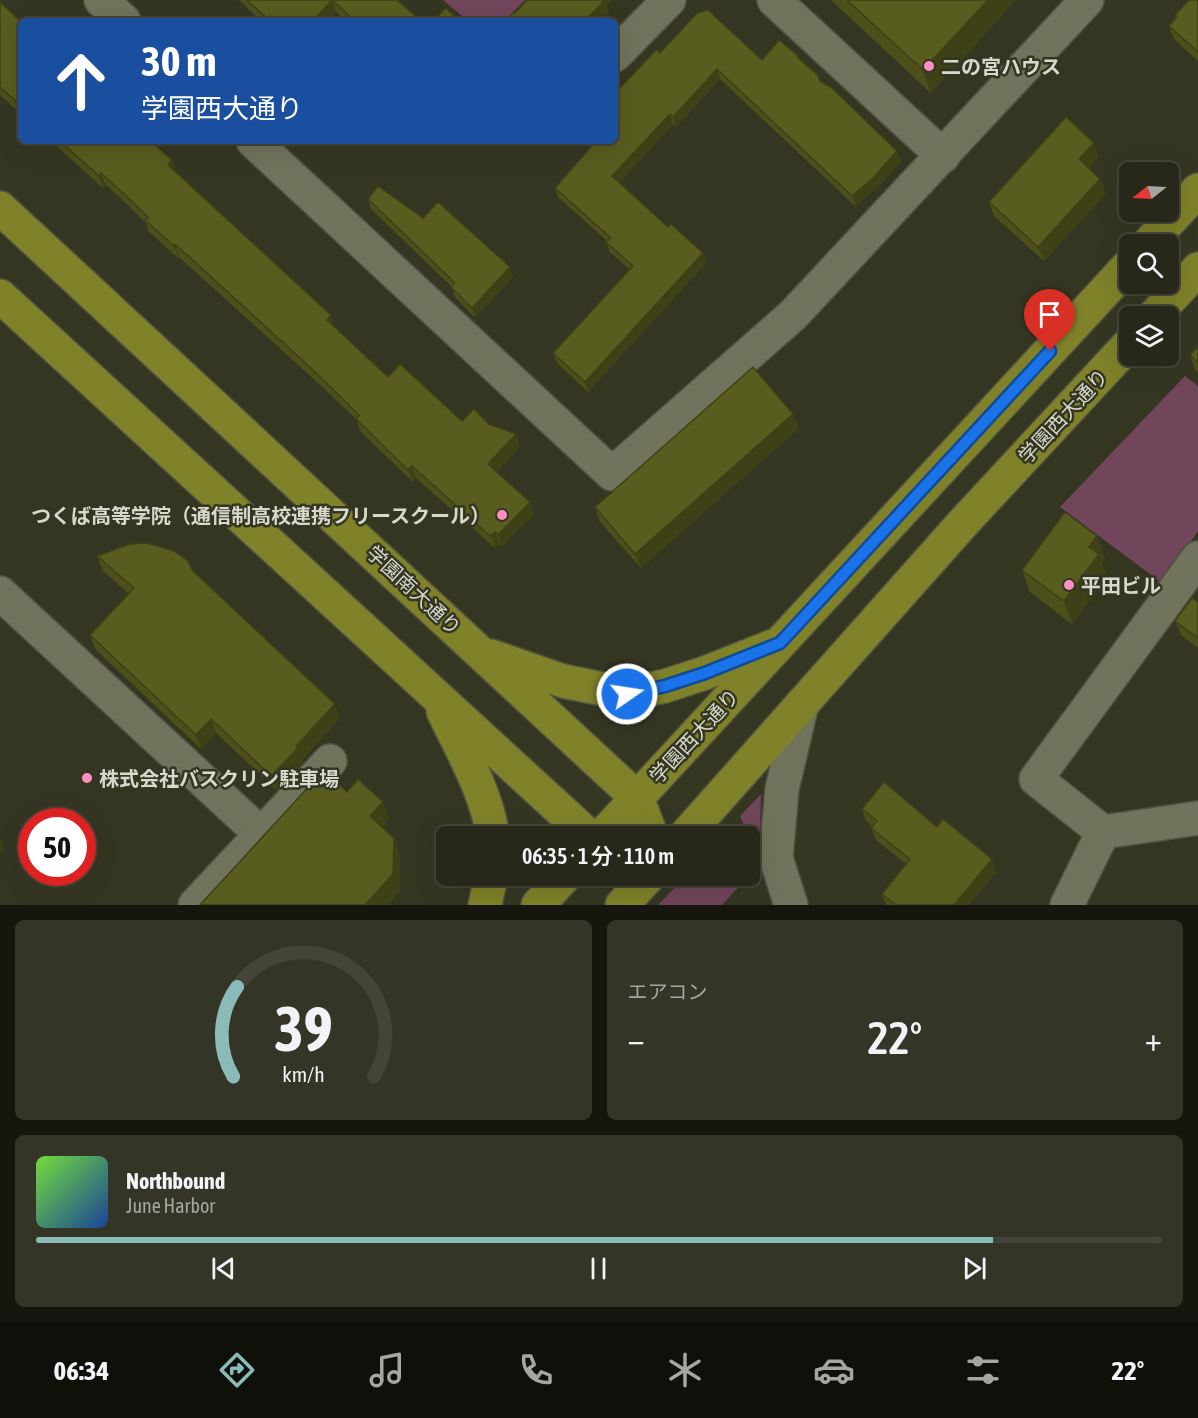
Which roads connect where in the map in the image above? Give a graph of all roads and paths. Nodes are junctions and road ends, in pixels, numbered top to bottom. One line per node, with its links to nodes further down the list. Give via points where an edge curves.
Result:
1 (101, 0): 5 (street)
2 (669, 0): 6 (street)
3 (774, 0): 8 (street)
4 (1087, 0): 8 (street)
5 (121, 18)
6 (618, 52)
7 (256, 144): 8 (street, via 612,474 793,315)
8 (943, 156)
9 (1198, 190): 11 (main road)
10 (0, 208): 20 (main road, 学園南大通り)
11 (1157, 234)
12 (1198, 269): 15 (main road)
13 (1119, 276): 19 (main road, 学園西大通り)
14 (0, 296): 21 (main road)
15 (1163, 306)
16 (1119, 355): 22 (main road, 学園西大通り)
17 (1198, 558): 31 (street, via 1036,779)
18 (0, 593): 32 (street)
19 (780, 643): 20 (main road, via 705,673 627,694 563,681); 24 (main road, 学園西大通り)
20 (480, 652): 24 (main road, 学園南大通り)
21 (436, 695): 26 (main road, via 471,769); 27 (main road)
22 (802, 704): 30 (main road, 学園西大通り); 40 (street, via 782,789 776,858)
23 (330, 761): 32 (street)
24 (637, 798): 28 (main road, 学園西大通り); 29 (main road, 学園南大通り)
25 (1198, 818): 31 (street)
26 (492, 826)
27 (578, 826)
28 (611, 826)
29 (648, 826)
30 (694, 826)
31 (1103, 832): 41 (street)
32 (261, 834): 36 (street)
33 (489, 886): 37 (main road)
34 (556, 886): 38 (main road)
35 (640, 886): 39 (main road)
36 (195, 905)
37 (485, 905)
38 (538, 905)
39 (622, 905)
40 (791, 905)
41 (1067, 905)

